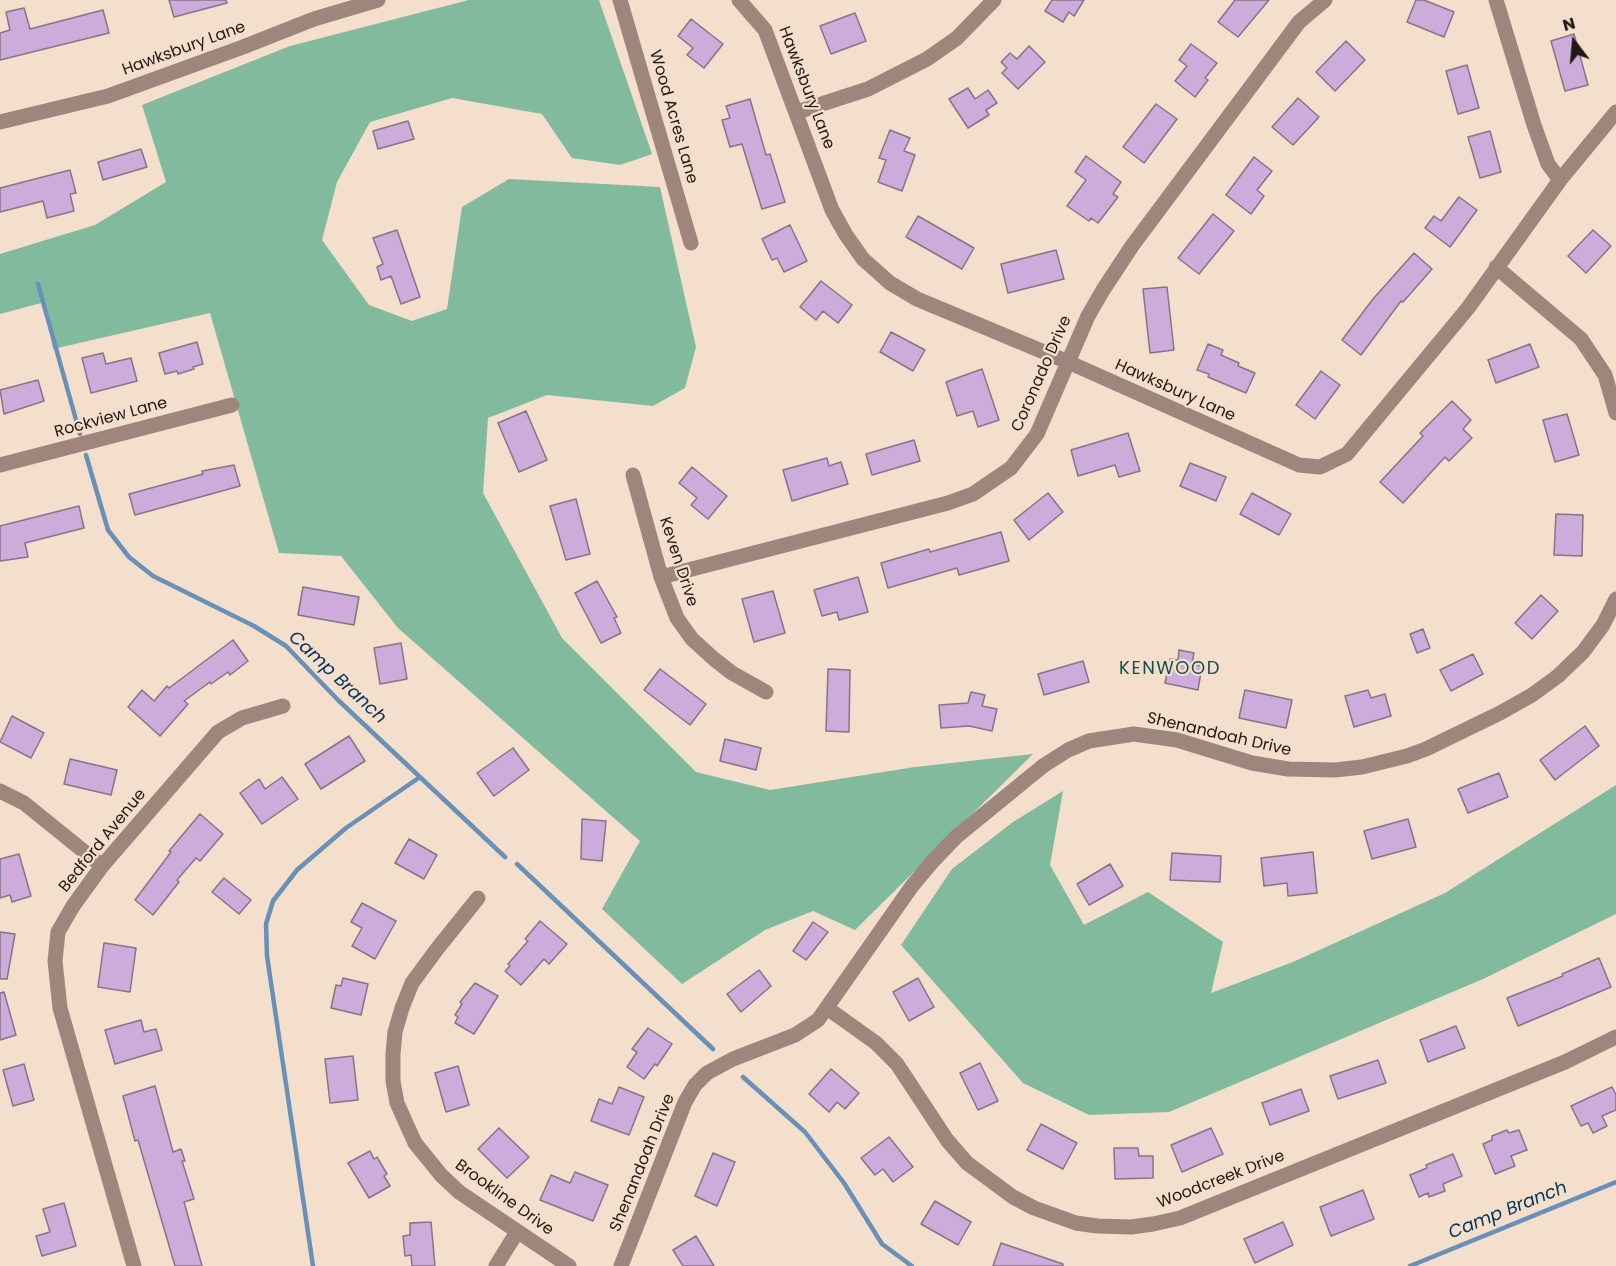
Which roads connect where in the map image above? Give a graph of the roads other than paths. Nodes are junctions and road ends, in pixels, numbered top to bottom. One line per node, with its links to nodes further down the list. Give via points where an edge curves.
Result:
1 (378, 0): 9 (street, Hawksbury Lane, via 314,19 108,96)
2 (620, 0): 11 (street, Wood Acres Lane)
3 (739, 0): 7 (street, Hawksbury Lane, via 765,30)
4 (994, 0): 7 (street, via 957,38 927,59 868,89)
5 (1325, 0): 13 (street, Coronado Drive, via 1299,22 1132,246 1088,316)
6 (1496, 0): 10 (street, via 1534,125 1548,164)
7 (797, 112): 13 (street, Hawksbury Lane, via 832,210 863,259 890,283 917,299)
8 (1616, 112): 10 (street, Hawksbury Lane)
9 (0, 122)
10 (1560, 180): 12 (street, Hawksbury Lane)
11 (691, 243)
12 (1496, 267): 13 (street, Hawksbury Lane, via 1468,308 1352,448 1320,467 1288,461); 15 (street, via 1581,339 1605,375)
13 (1068, 362): 18 (street, Coronado Drive, via 1024,452 994,482 973,494)
14 (232, 405): 16 (street, Rockview Lane)
15 (1616, 413)
16 (0, 465)
17 (633, 475): 18 (street, Keven Drive)
18 (661, 577): 20 (street, Keven Drive, via 677,618 693,639 732,673)
19 (1616, 600): 25 (street, Shenandoah Drive, via 1583,652 1558,676 1500,713 1426,749 1387,762 1335,770 1288,770 1252,764 1177,740 1134,734 1089,741 1068,750 1000,800 933,861)
20 (766, 692)
21 (283, 706): 23 (street, Bedford Avenue, via 242,718 218,732)
22 (0, 791): 23 (street, via 33,809)
23 (102, 866): 28 (street, Bedford Avenue, via 58,932 55,961 60,1008)
24 (478, 898): 27 (street, Brookline Drive, via 412,983 395,1032 393,1080 405,1123 425,1158 459,1192)
25 (827, 1008): 26 (street, Woodcreek Drive, via 891,1058 967,1163 1034,1208 1076,1224 1097,1226 1131,1227 1180,1218 1554,1066); 31 (street, Shenandoah Drive, via 808,1028 733,1059 707,1073 695,1085)
26 (1616, 1037)
27 (517, 1232): 29 (street); 30 (street, Brookline Drive)
28 (134, 1266)
29 (496, 1266)
30 (569, 1266)
31 (621, 1266)

